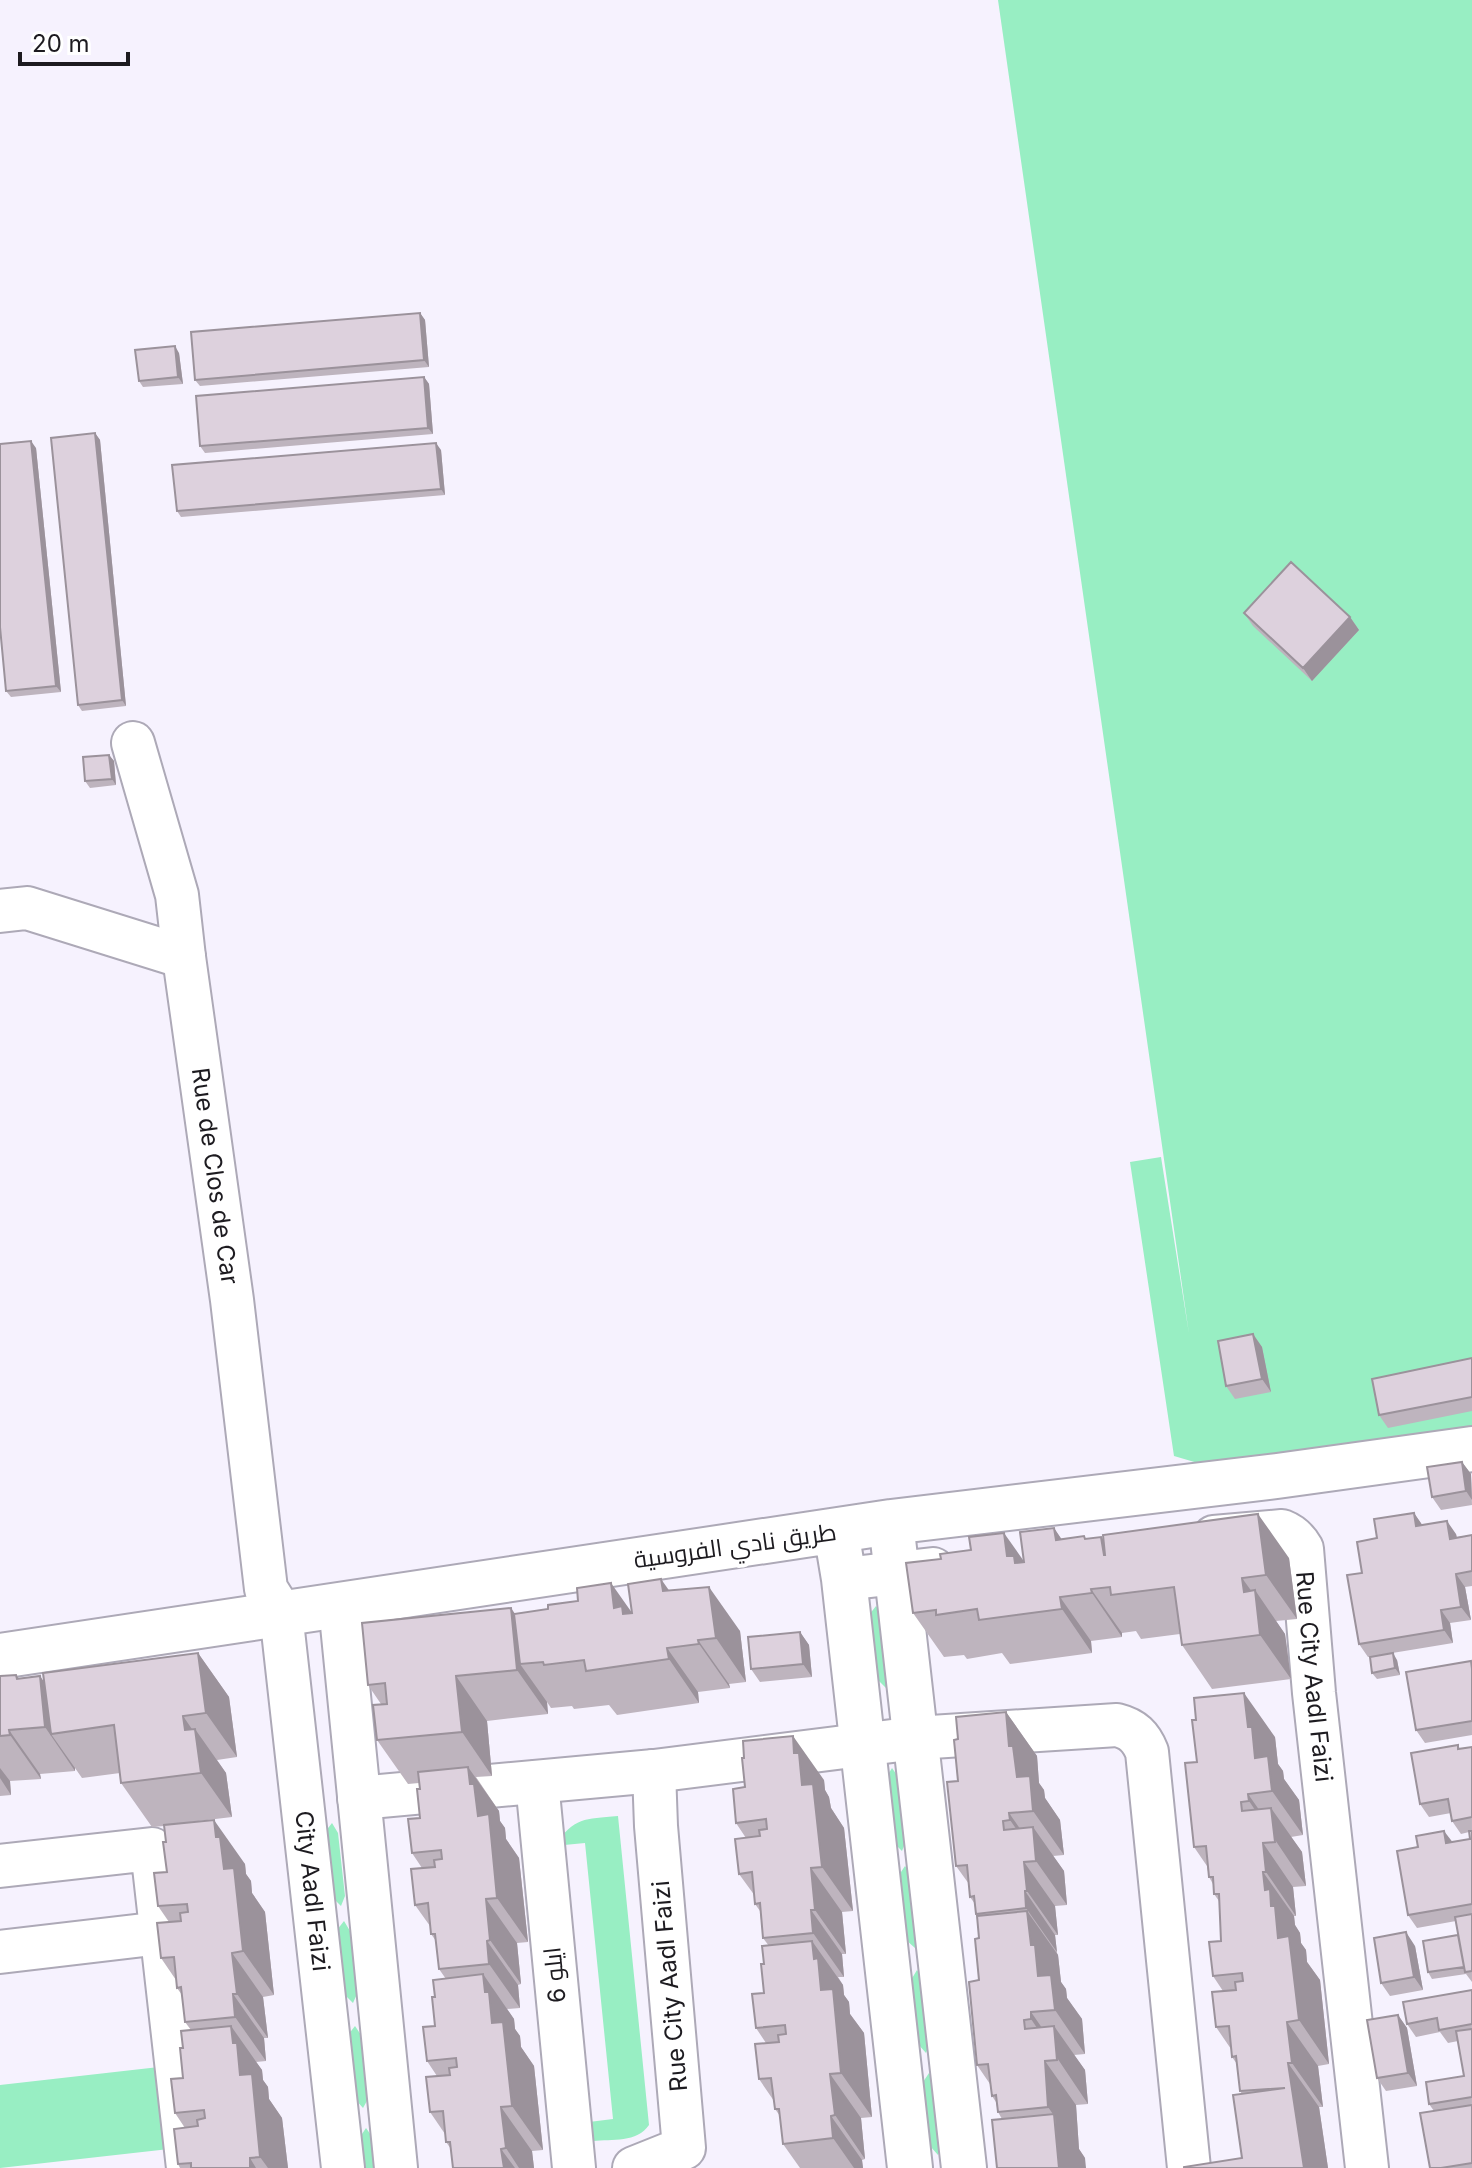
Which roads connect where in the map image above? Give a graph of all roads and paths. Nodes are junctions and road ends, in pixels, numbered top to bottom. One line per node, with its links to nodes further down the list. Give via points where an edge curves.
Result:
1 (133, 743): 3 (street, Rue de Clos de Car, via 177,895)
2 (0, 911): 3 (street, via 27,908)
3 (184, 957): 12 (street, Rue de Clos de Car, via 266,1589)
4 (1472, 1449): 5 (main road, طريق نادي الفروسية)
5 (891, 1522): 6 (main road, طريق نادي الفروسية); 9 (main road)
6 (836, 1531): 10 (main road); 11 (main road, طريق نادي الفروسية)
7 (1180, 1541): 30 (street, Rue City Aadl Faizi, via 1274,1530 1289,1534 1302,1549)
8 (976, 1565): 9 (street)
9 (898, 1573): 10 (street); 14 (main road)
10 (844, 1579): 15 (main road)
11 (340, 1605): 12 (main road, طريق نادي الفروسية); 18 (street)
12 (281, 1613): 13 (main road, طريق نادي الفروسية); 23 (street, City Aadl Faizi)
13 (0, 1656)
14 (916, 1738): 15 (street); 28 (main road); 29 (street, via 1117,1725 1143,1742)
15 (861, 1744): 16 (street); 27 (main road)
16 (654, 1771): 17 (street); 26 (street, Rue City Aadl Faizi, via 684,2148)
17 (537, 1782): 18 (street); 25 (street, ايلو 6)
18 (359, 1798): 24 (street)
19 (0, 1866): 20 (street, via 152,1849)
20 (161, 1933): 21 (street); 22 (street)
21 (0, 1952)
22 (188, 2168)
23 (343, 2168)
24 (396, 2168)
25 (574, 2168)
26 (634, 2168)
27 (910, 2168)
28 (964, 2168)
29 (1189, 2168)
30 (1367, 2168)

